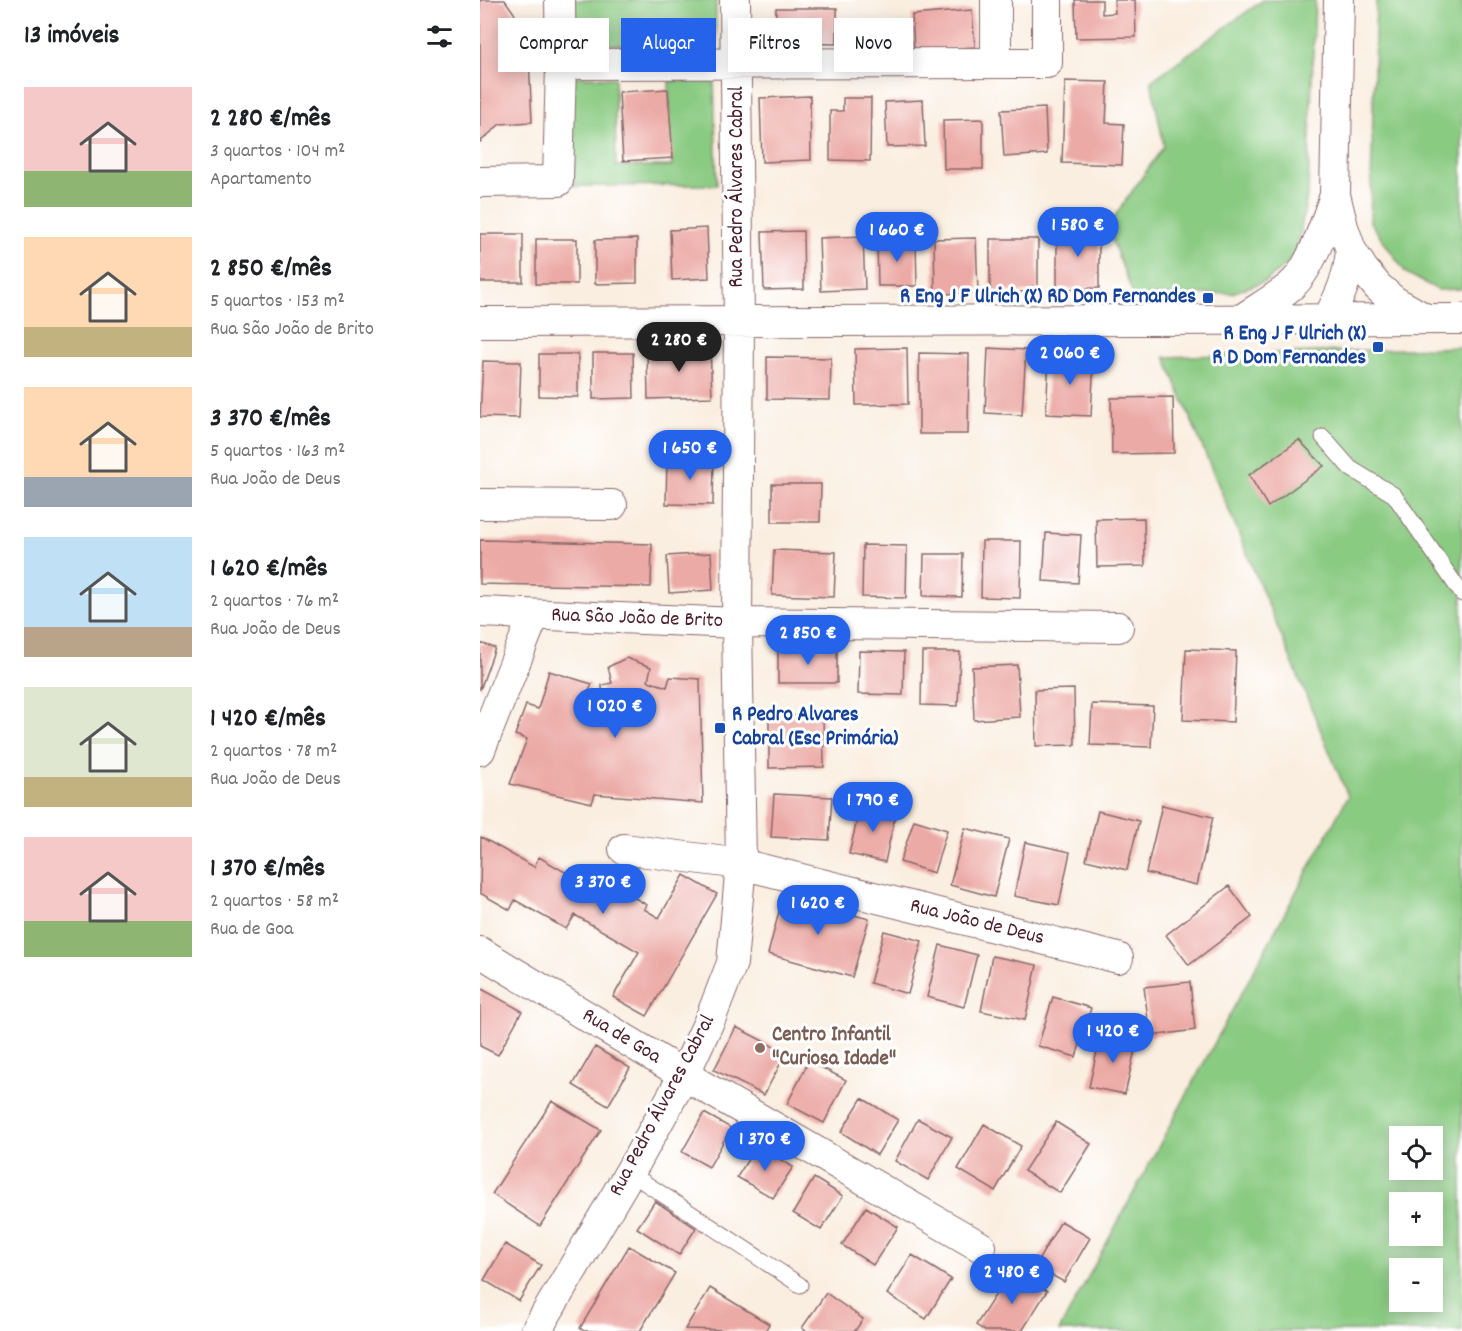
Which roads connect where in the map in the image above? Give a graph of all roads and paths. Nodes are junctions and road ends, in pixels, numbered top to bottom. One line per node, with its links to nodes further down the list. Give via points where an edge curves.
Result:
1 (560, 0): 6 (street)
2 (735, 0): 7 (street, Rua Pedro Álvares Cabral)
3 (996, 0): 10 (street)
4 (1047, 0): 10 (street, via 1047,63)
5 (1339, 0): 15 (street)
6 (560, 18)
7 (736, 18)
8 (728, 63): 11 (street)
9 (822, 63): 10 (street)
10 (996, 63)
11 (609, 64)
12 (561, 72): 14 (street, via 558,180)
13 (737, 72): 20 (street, Rua Pedro Álvares Cabral)
14 (480, 182)
15 (1335, 195): 16 (street); 17 (street)
16 (1351, 250): 18 (street, via 1378,287); 22 (street, via 1341,294)
17 (1312, 254): 21 (street, via 1295,282); 22 (street, via 1311,272)
18 (1425, 319): 19 (street); 22 (street)
19 (1462, 319)
20 (739, 320): 21 (street); 23 (street); 31 (street, Rua Pedro Álvares Cabral)
21 (1241, 320): 22 (street)
22 (1327, 320)
23 (480, 322)
24 (1323, 437): 27 (lane, via 1350,468 1394,495)
25 (480, 504): 26 (street)
26 (612, 504)
27 (1457, 577): 28 (lane)
28 (1462, 594)
29 (480, 612): 30 (street, Rua São João de Brito)
30 (534, 615): 31 (street, Rua São João de Brito); 33 (street)
31 (736, 623): 32 (street, Rua São João de Brito); 35 (street, Rua Pedro Álvares Cabral)
32 (1118, 627)
33 (480, 750)
34 (624, 849): 35 (street, Rua João de Deus)
35 (741, 864): 37 (street, Rua João de Deus); 38 (street, Rua Pedro Álvares Cabral, via 732,963)
36 (480, 952): 38 (street, Rua de Goa)
37 (1119, 958)
38 (684, 1075): 39 (street, Rua Pedro Álvares Cabral); 40 (street, Rua de Goa)
39 (630, 1173): 41 (lane); 42 (street, Rua Pedro Álvares Cabral)
40 (981, 1247)
41 (800, 1285)
42 (536, 1331)

